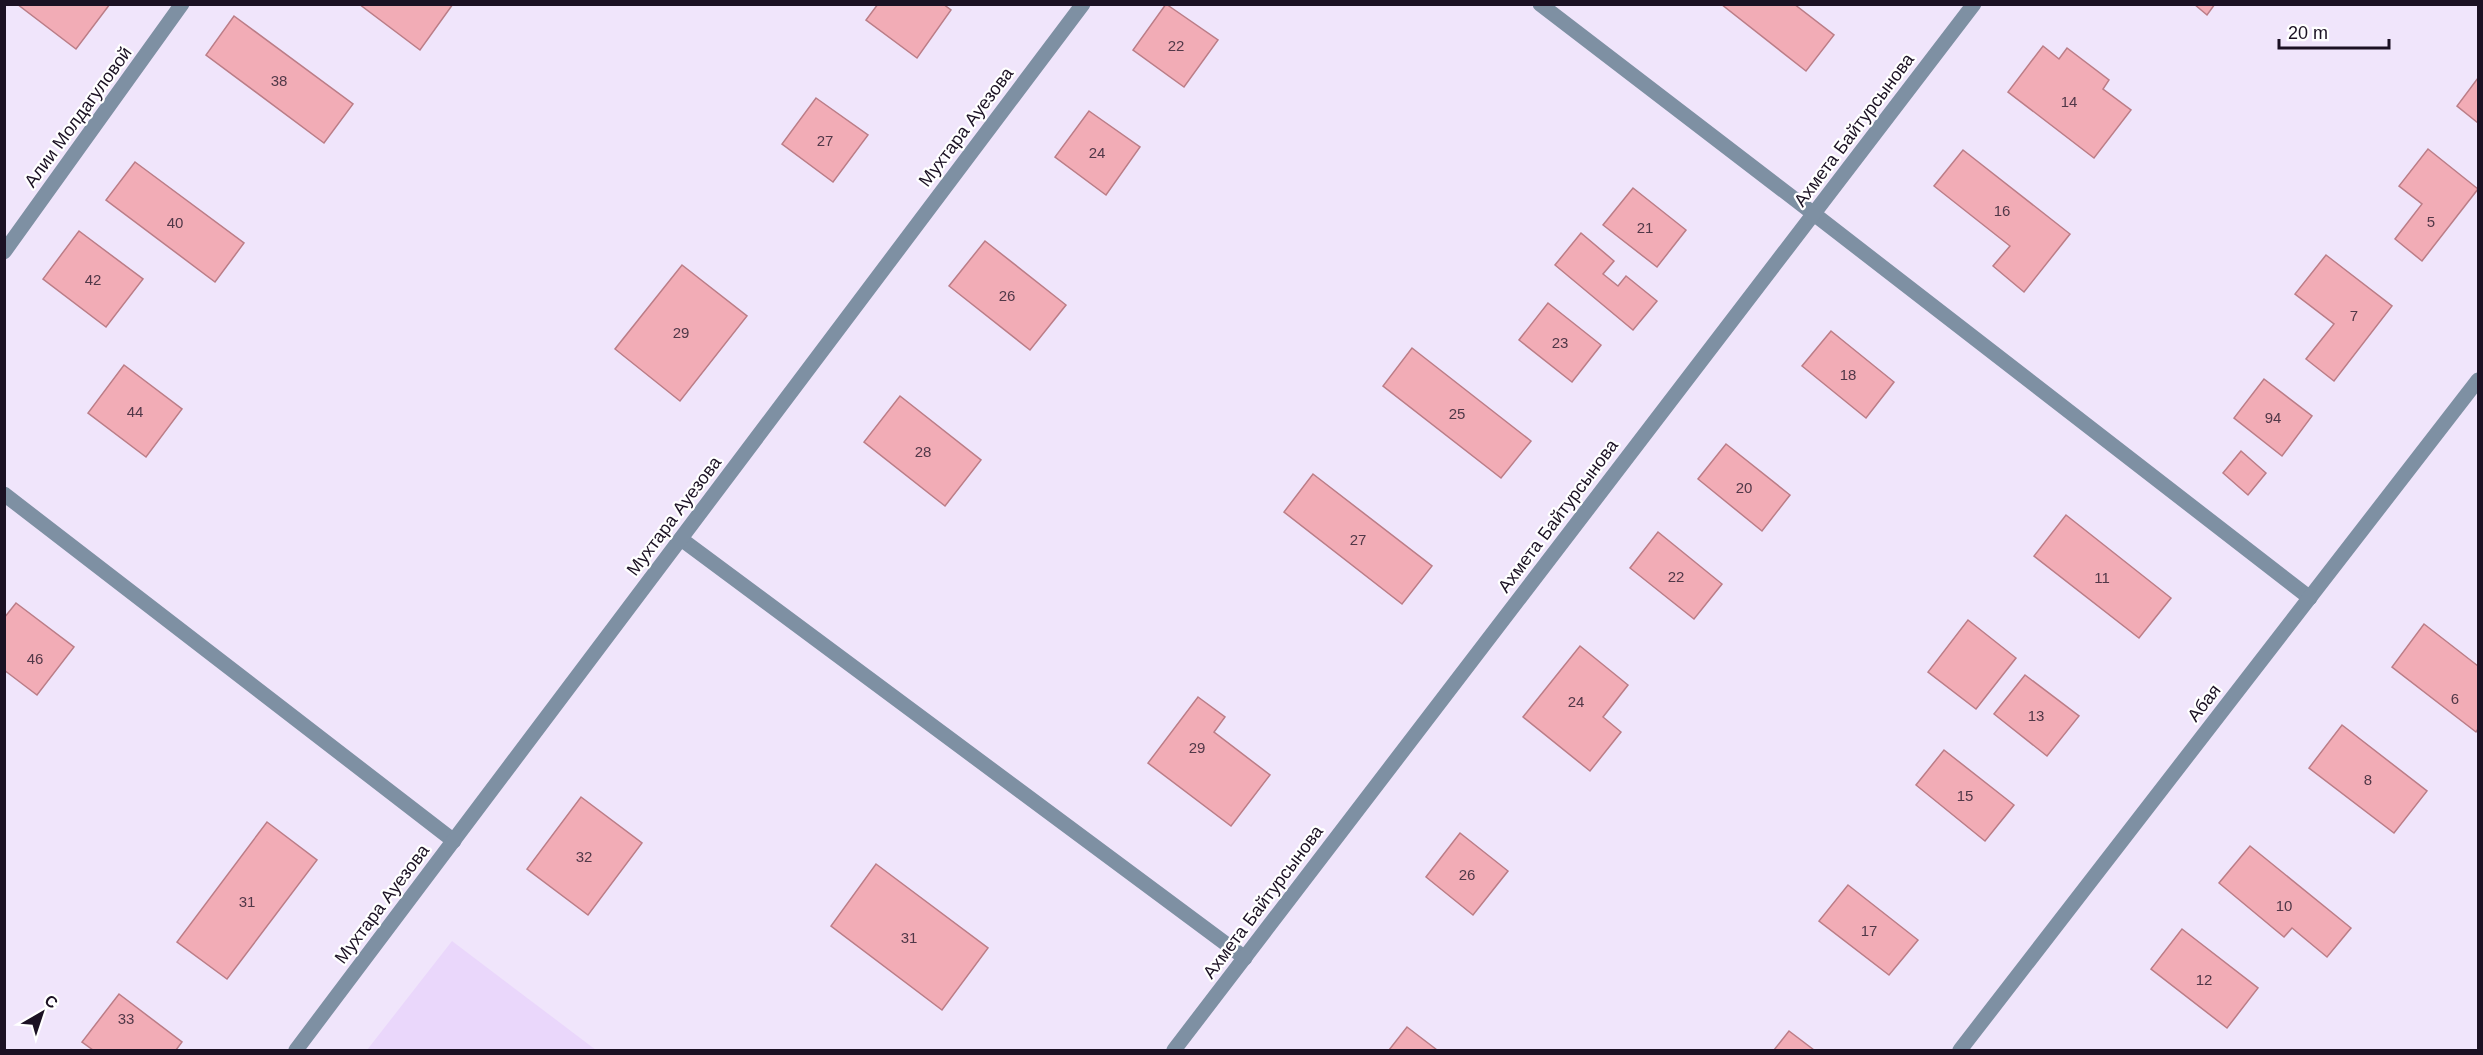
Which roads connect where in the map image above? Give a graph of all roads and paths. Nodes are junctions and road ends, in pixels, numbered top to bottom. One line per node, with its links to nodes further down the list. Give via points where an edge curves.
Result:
1 (182, 4): 6 (street, Алии Молдагуловой)
2 (1083, 4): 9 (street, Мухтара Ауезова)
3 (1540, 4): 5 (street)
4 (1974, 4): 5 (street, Ахмета Байтурсынова)
5 (1814, 213): 10 (street); 12 (street, Ахмета Байтурсынова)
6 (4, 252)
7 (2478, 380): 10 (street, Абая)
8 (4, 494): 11 (street)
9 (681, 539): 11 (street, Мухтара Ауезова); 12 (street)
10 (2310, 598): 15 (street, Абая)
11 (454, 841): 13 (street, Мухтара Ауезова)
12 (1245, 958): 14 (street, Ахмета Байтурсынова)
13 (296, 1050)
14 (1174, 1050)
15 (1960, 1050)

